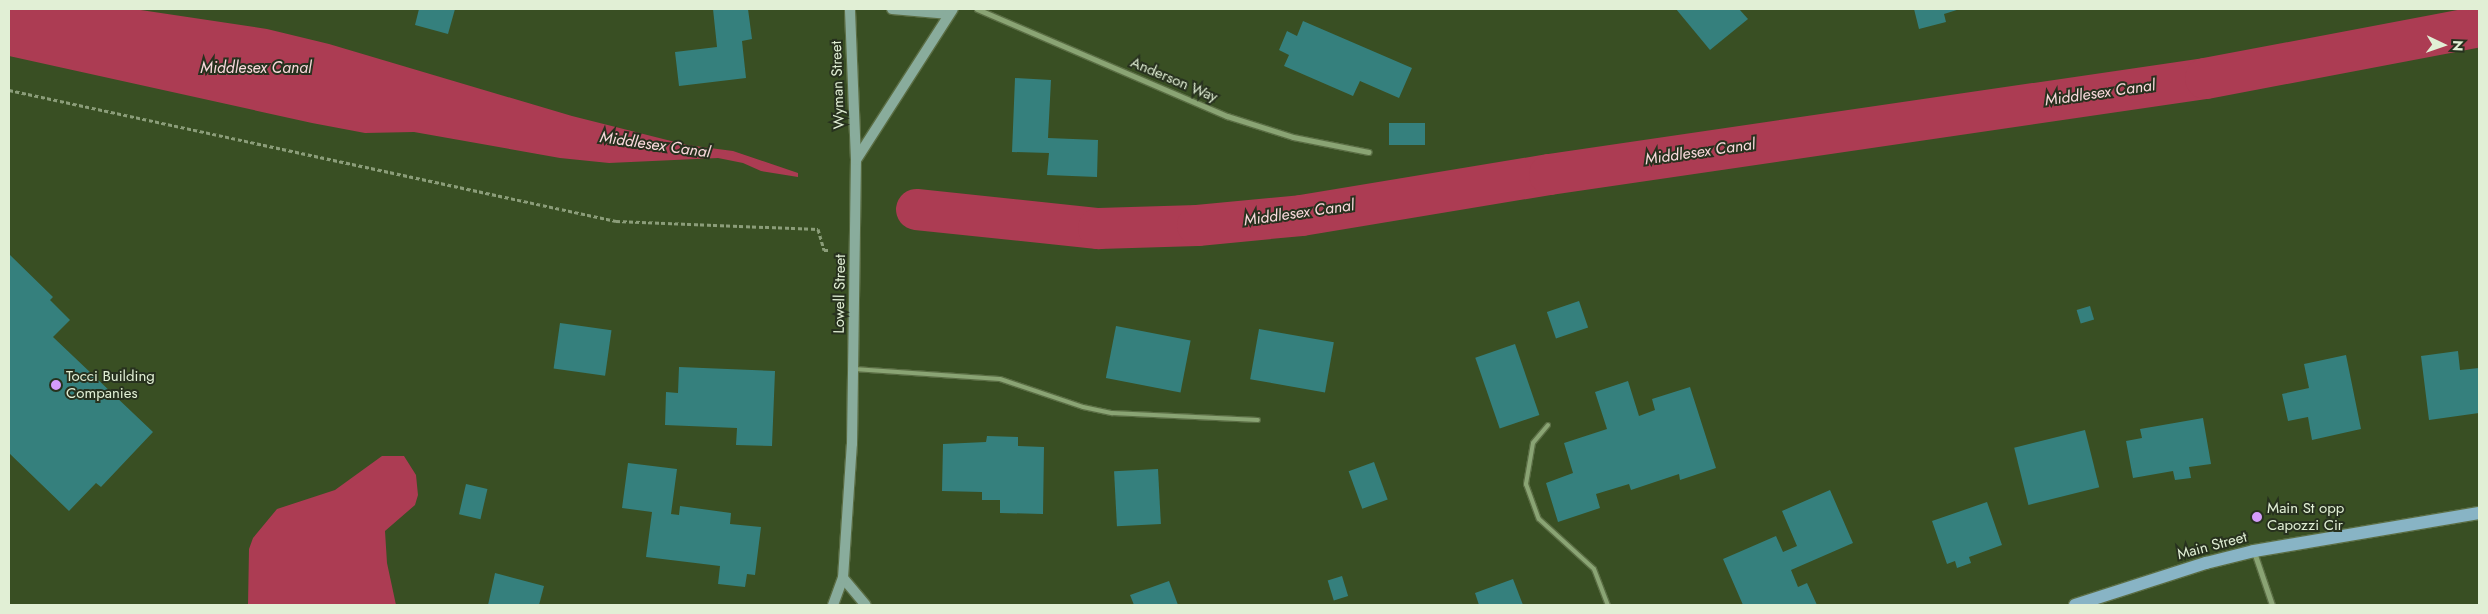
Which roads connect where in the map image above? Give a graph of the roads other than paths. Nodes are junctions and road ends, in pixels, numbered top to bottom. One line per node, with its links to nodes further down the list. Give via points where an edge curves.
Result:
1 (850, 9): 6 (street, Wyman Street)
2 (892, 9): 4 (street)
3 (977, 9): 5 (street, Anderson Way, via 1227,116 1286,135)
4 (951, 11): 6 (street)
5 (1369, 152)
6 (856, 160): 7 (street, Lowell Street)
7 (854, 369): 8 (lane, via 1000,378 1083,407 1112,413); 12 (street, Lowell Street, via 850,506)
8 (1258, 420)
9 (1548, 425): 15 (lane, via 1532,443 1526,484 1539,519 1594,569)
10 (2479, 513): 11 (main road, Main Street)
11 (2254, 551): 16 (main road, Main Street, via 2168,574); 17 (street)
12 (842, 578): 13 (street, Lowell Street); 14 (street)
13 (833, 605)
14 (866, 605)
15 (1608, 605)
16 (2075, 605)
17 (2272, 605)

